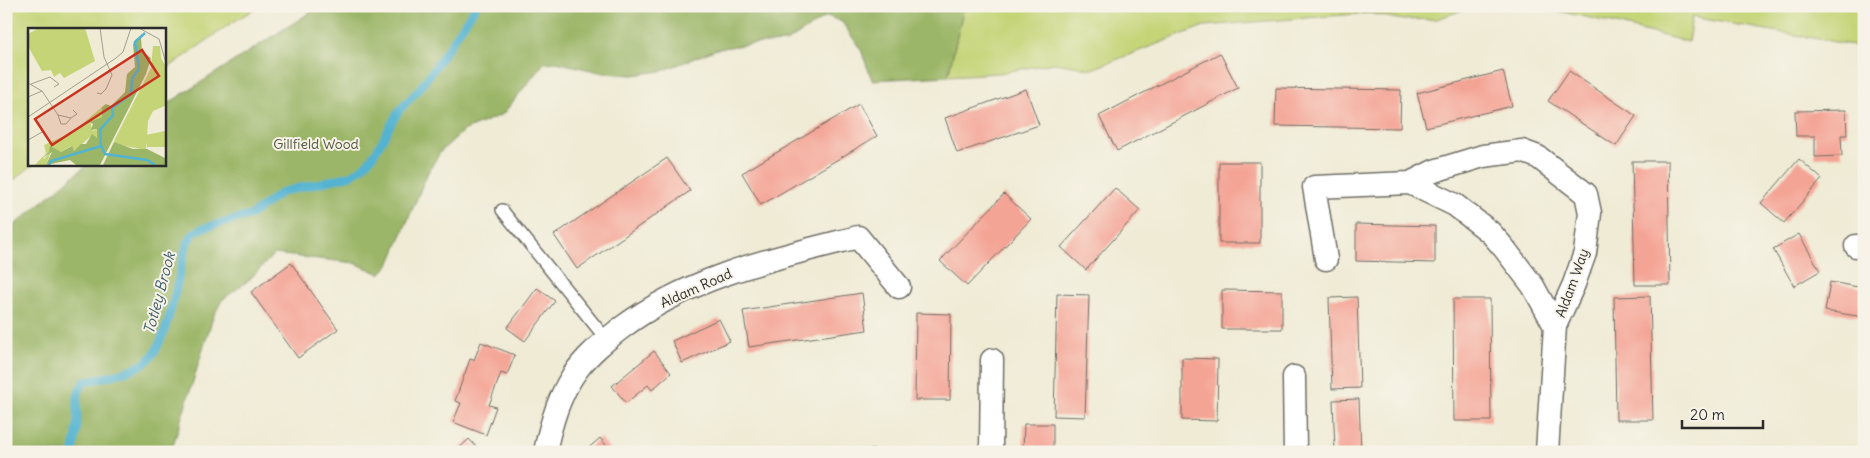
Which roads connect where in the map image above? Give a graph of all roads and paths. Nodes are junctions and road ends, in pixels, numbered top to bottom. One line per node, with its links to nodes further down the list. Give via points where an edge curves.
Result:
1 (1410, 183): 3 (street, Aldam Way, via 1314,187); 5 (street, Aldam Way, via 1455,204 1490,232 1533,286); 5 (street, Aldam Way, via 1434,171 1484,156 1522,151 1538,157 1586,194 1590,213 1585,253)
2 (502, 210): 6 (lane)
3 (1326, 259)
4 (899, 287): 6 (street, Aldam Road, via 858,237 756,263 713,278 640,314)
5 (1555, 326): 12 (street, Aldam Way)
6 (606, 339): 9 (street, Aldam Road, via 571,378 548,434)
7 (992, 360): 10 (street)
8 (1294, 377): 11 (street)
9 (546, 452)
10 (991, 452)
11 (1295, 452)
12 (1547, 452)

